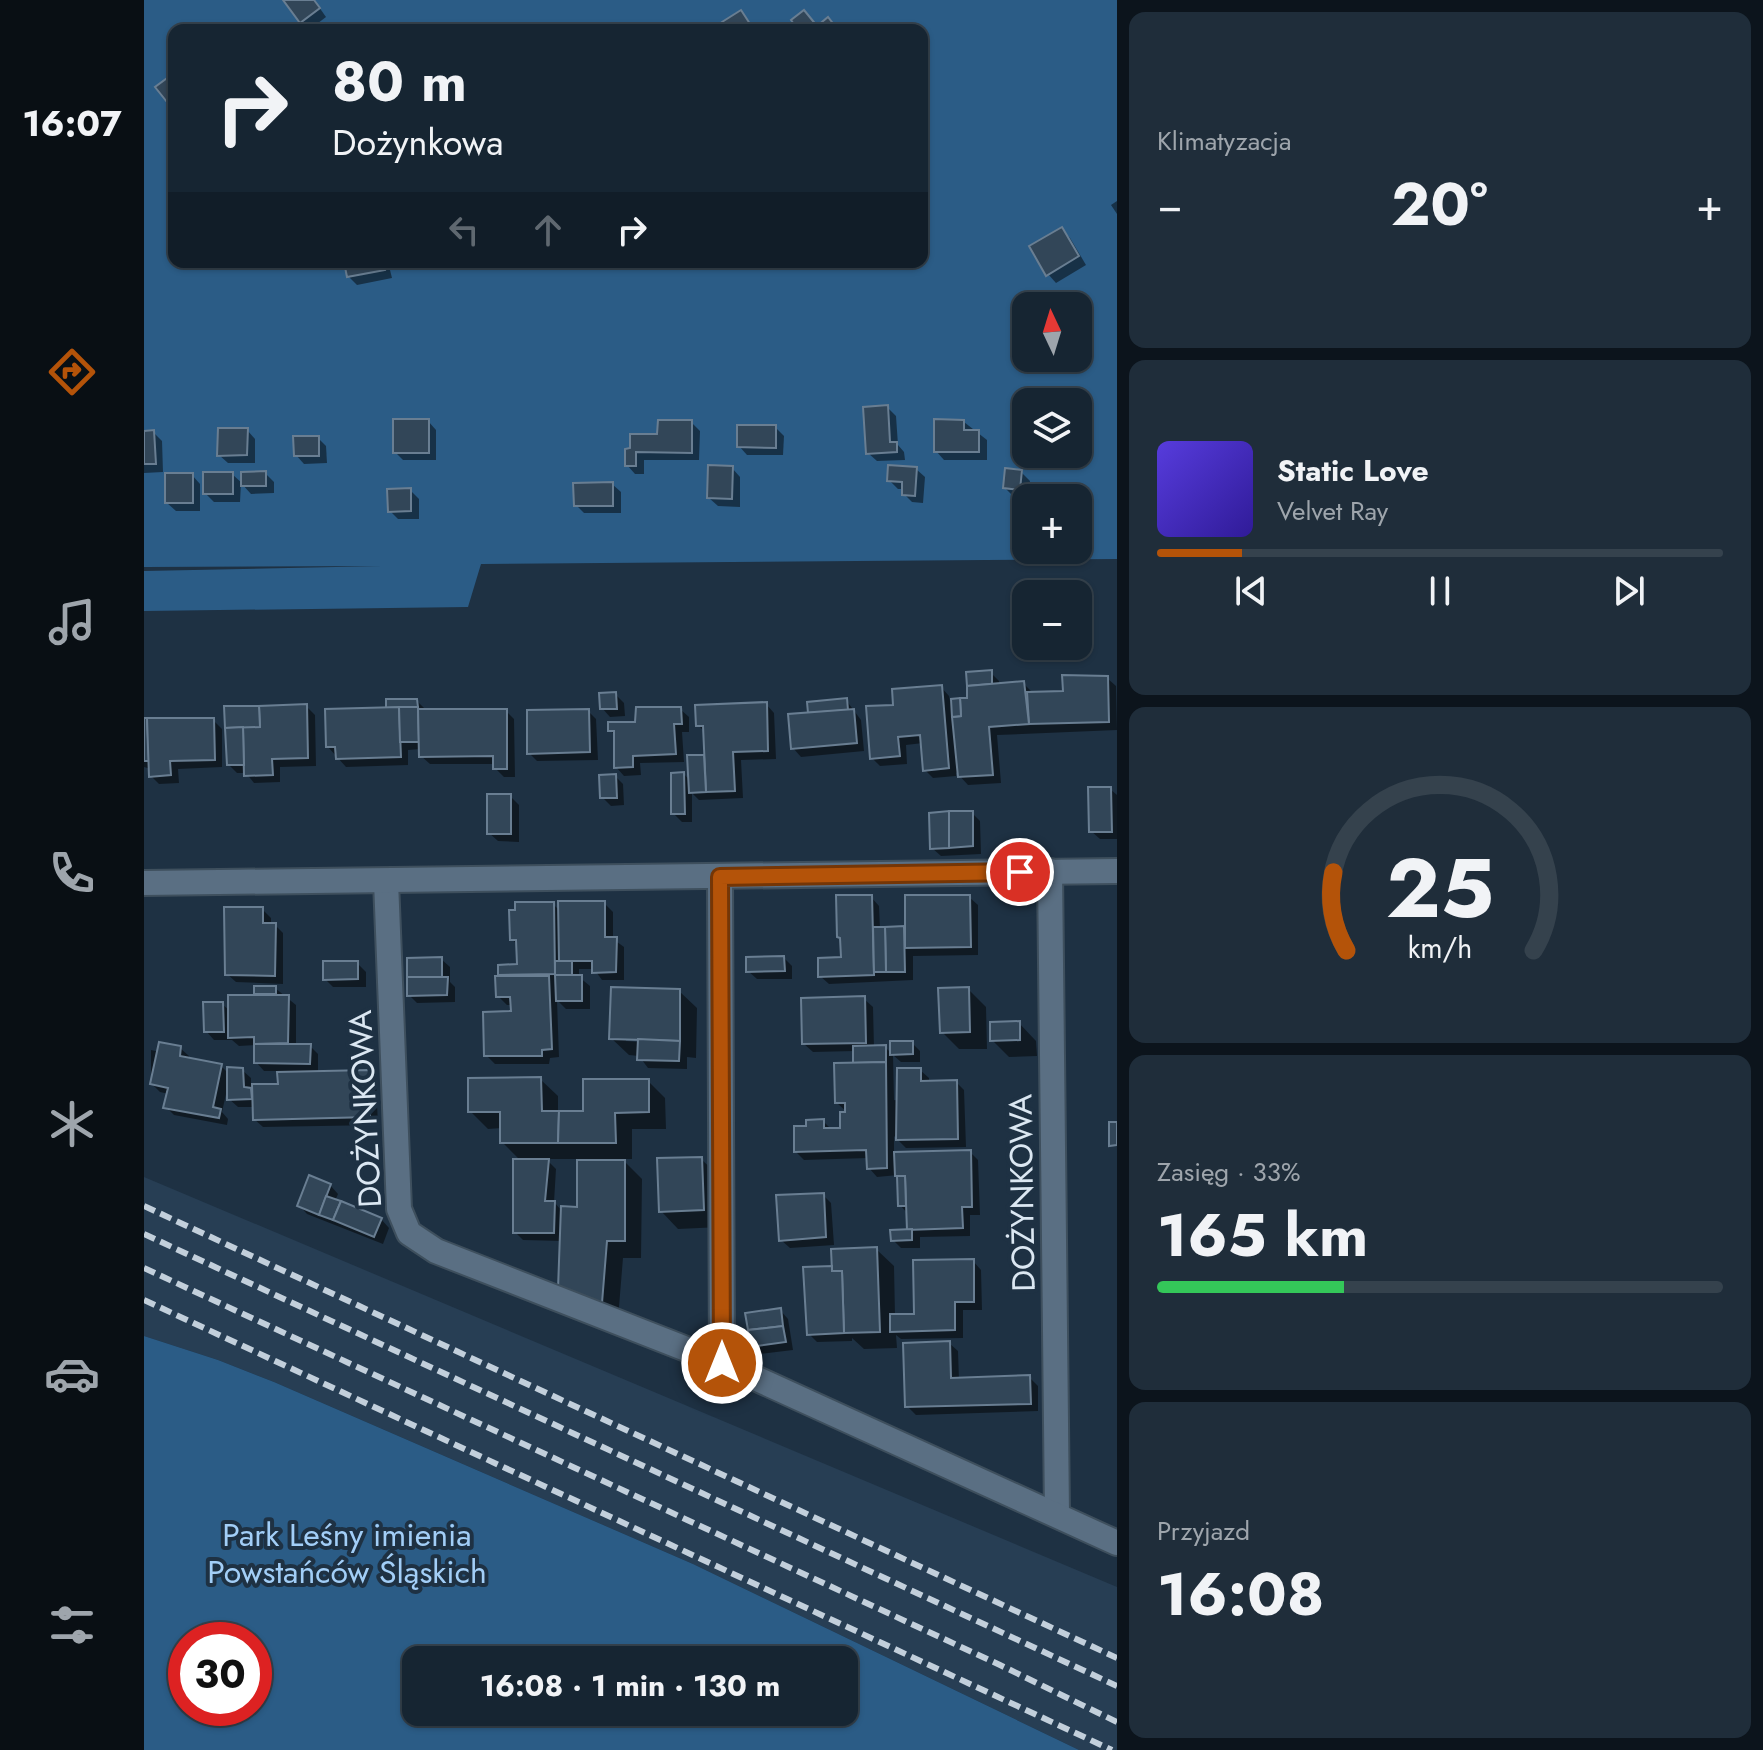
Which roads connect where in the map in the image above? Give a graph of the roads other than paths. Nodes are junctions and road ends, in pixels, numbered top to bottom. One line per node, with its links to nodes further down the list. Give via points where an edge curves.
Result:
1 (1050, 871): 2 (street); 3 (street); 7 (street, DOŻYNKOWA)
2 (1117, 871)
3 (720, 877): 4 (street); 6 (street)
4 (386, 881): 5 (street); 6 (street, DOŻYNKOWA, via 399,1209 409,1233 436,1251)
5 (144, 883)
6 (722, 1363): 7 (street, DOŻYNKOWA)
7 (1057, 1515): 8 (street, DOŻYNKOWA)
8 (1117, 1543)

